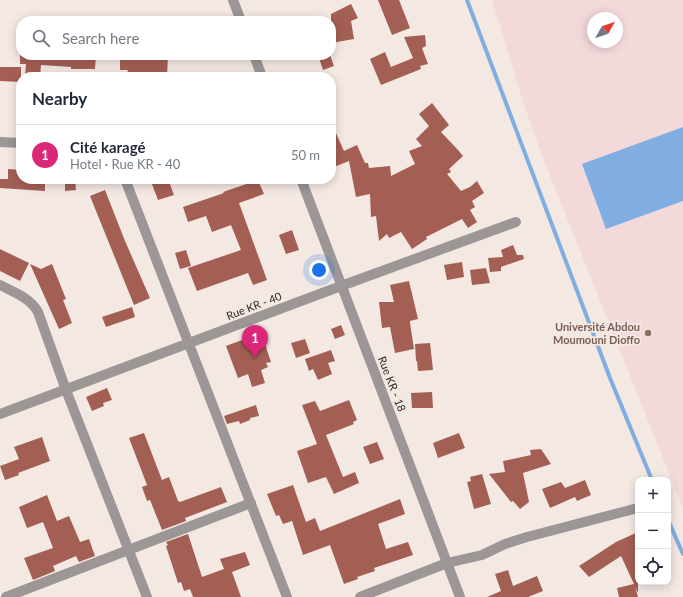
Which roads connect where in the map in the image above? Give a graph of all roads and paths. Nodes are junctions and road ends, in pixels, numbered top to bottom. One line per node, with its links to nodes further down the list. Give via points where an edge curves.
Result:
1 (233, 0): 2 (street)
2 (239, 16)
3 (256, 60): 4 (street)
4 (260, 72)
5 (0, 142): 6 (street)
6 (16, 143)
7 (128, 184): 12 (street)
8 (303, 184): 11 (street, Rue KR - 18)
9 (516, 222): 11 (street, Rue KR - 40)
10 (0, 285): 13 (street, via 26,299 38,312)
11 (342, 286): 12 (street, Rue KR - 40); 18 (street, Rue KR - 18)
12 (189, 344): 13 (street, Rue KR - 40); 15 (street)
13 (66, 390): 14 (street, Rue KR - 40); 17 (street)
14 (0, 414)
15 (251, 503): 17 (street); 21 (street)
16 (635, 509): 18 (street, via 505,544 482,555)
17 (129, 550): 19 (street); 20 (street)
18 (447, 563): 22 (street); 23 (street, Rue KR - 18)
19 (6, 597)
20 (147, 597)
21 (287, 597)
22 (360, 597)
23 (460, 597)

